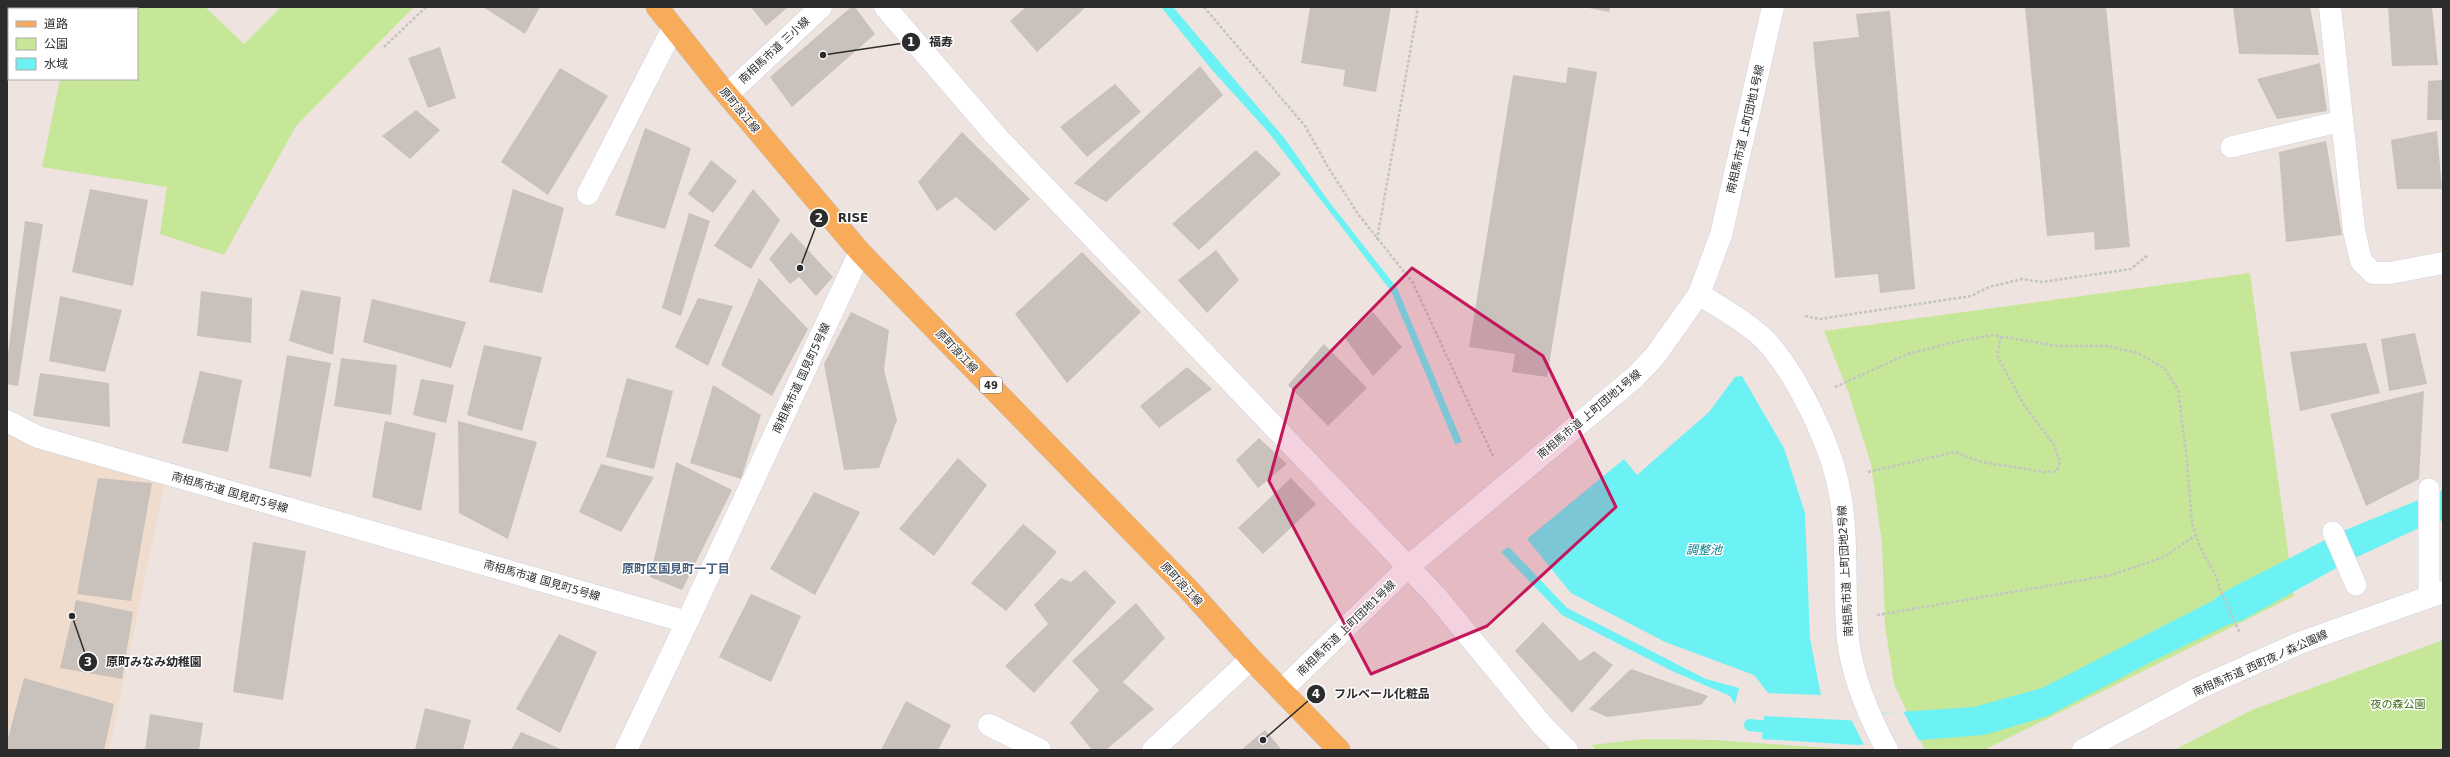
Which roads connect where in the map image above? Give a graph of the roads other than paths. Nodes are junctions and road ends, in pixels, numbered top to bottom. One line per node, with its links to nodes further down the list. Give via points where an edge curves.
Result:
1 (657, 7): 6 (main road, 原町浪江線 / 49)
2 (821, 7): 7 (street, 南相馬市道 三小線)
3 (885, 7): 17 (street, via 998,138)
4 (1773, 7): 13 (street, 南相馬市道 上町団地1号線, via 1721,235)
5 (2330, 7): 8 (street)
6 (673, 28): 7 (main road, 原町浪江線 / 49); 10 (street)
7 (728, 94): 11 (main road, 原町浪江線 / 49, via 798,181)
8 (2342, 121): 9 (lane); 12 (street, via 2354,230 2361,261 2374,273 2390,273)
9 (2231, 147)
10 (588, 194)
11 (860, 252): 20 (street, 南相馬市道 国見町5号線); 21 (main road, 原町浪江線 / 49, via 1189,590)
12 (2443, 263)
13 (1699, 294): 17 (street, 南相馬市道 上町団地1号線, via 1655,356 1635,377); 29 (street, 南相馬市道 上町団地2号線, via 1766,341 1797,385 1823,437 1839,488 1844,527 1848,640 1854,672)
14 (7, 421): 20 (street, 南相馬市道 国見町5号線, via 38,437)
15 (2429, 489): 19 (lane)
16 (2332, 532): 18 (lane)
17 (1408, 567): 22 (street, 南相馬市道 上町団地1号線); 28 (street, via 1435,595 1543,726)
18 (2356, 585)
19 (2436, 594): 30 (street, 南相馬市道 西町夜ノ森公園線, via 2302,642 2199,688)
20 (687, 622): 24 (street)
21 (1251, 659): 22 (main road, 原町浪江線 / 49); 26 (street)
22 (1282, 690): 27 (main road, 原町浪江線 / 49)
23 (989, 725): 25 (street)
24 (626, 750)
25 (1040, 750)
26 (1153, 750)
27 (1339, 750)
28 (1567, 750)
29 (1887, 750)
30 (2083, 750)

